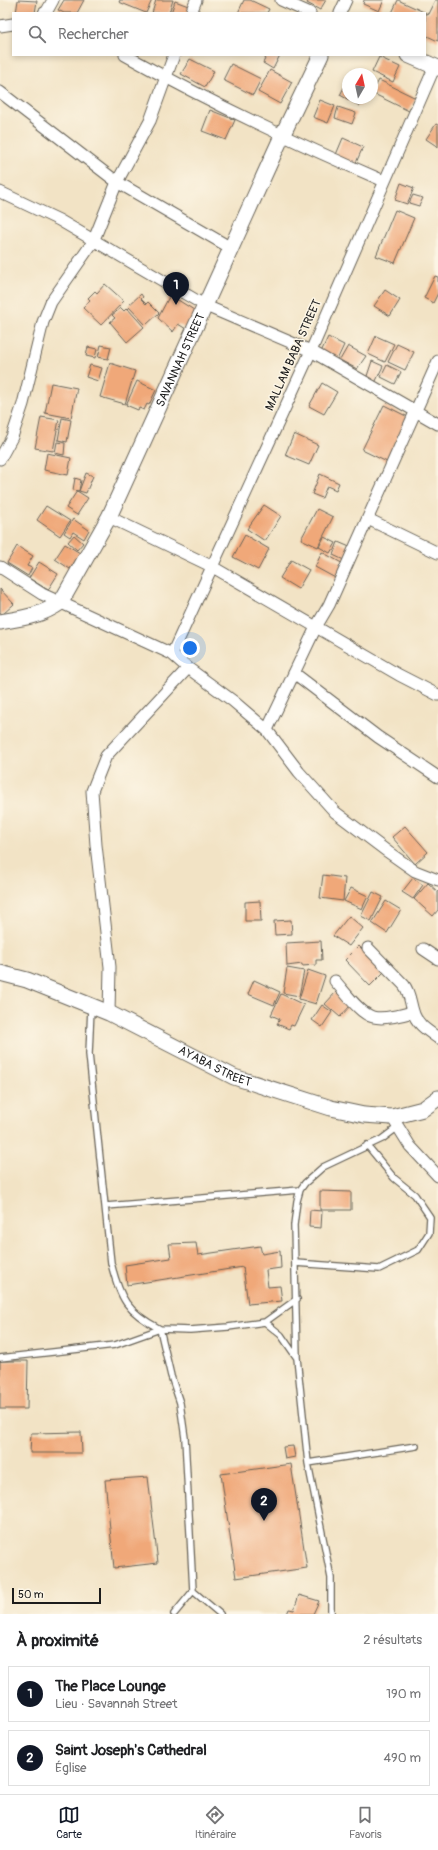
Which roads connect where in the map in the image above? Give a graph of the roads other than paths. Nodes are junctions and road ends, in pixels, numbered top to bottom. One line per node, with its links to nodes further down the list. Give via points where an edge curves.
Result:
1 (53, 0): 5 (street)
2 (196, 0): 6 (street)
3 (281, 0): 7 (street)
4 (346, 0): 8 (street)
5 (47, 12)
6 (191, 12)
7 (308, 12)
8 (340, 12)
9 (12, 24): 10 (street)
10 (0, 26)
11 (127, 56): 16 (street)
12 (174, 56): 16 (street)
13 (321, 56): 18 (street, SAVANNAH STREET)
14 (410, 56): 15 (street)
15 (436, 67): 19 (street, MALLAM BABA STREET)
16 (165, 78): 18 (street); 20 (street, via 150,121)
17 (0, 92): 20 (street)
18 (282, 136): 19 (street); 23 (street, SAVANNAH STREET)
19 (384, 181): 25 (street, MALLAM BABA STREET)
20 (117, 182): 22 (street); 23 (street)
21 (0, 192): 22 (street, via 59,220)
22 (93, 242): 24 (street); 29 (street, via 51,302 43,322 23,404 12,437)
23 (231, 248): 24 (street, SAVANNAH STREET)
24 (206, 306): 25 (street); 30 (street, SAVANNAH STREET)
25 (311, 351): 27 (street); 33 (street, MALLAM BABA STREET)
26 (438, 361): 27 (street)
27 (416, 410): 28 (street); 31 (street)
28 (438, 424)
29 (0, 460)
30 (109, 517): 33 (street); 35 (street, SAVANNAH STREET)
31 (368, 519): 32 (street); 37 (street, via 329,605)
32 (438, 553)
33 (211, 566): 37 (street); 38 (street, MALLAM BABA STREET)
34 (0, 567): 35 (street, via 42,594)
35 (61, 602): 36 (street, SAVANNAH STREET, via 48,611); 38 (street)
36 (0, 622)
37 (316, 627): 40 (street); 41 (street)
38 (172, 654): 39 (street)
39 (188, 668): 42 (street); 52 (street, via 106,756 92,791 110,961)
40 (294, 673): 42 (street); 43 (street, via 378,737)
41 (438, 695)
42 (267, 730): 44 (street, via 299,772 336,812 415,871)
43 (438, 777)
44 (438, 880)
45 (368, 948): 51 (street, via 408,990)
46 (423, 949): 47 (street)
47 (438, 959)
48 (0, 973): 50 (street, AYABA STREET, via 27,980)
49 (335, 981): 51 (street, via 363,1012 373,1017 384,1018)
50 (91, 1008): 52 (street, AYABA STREET); 59 (lane, via 89,1054)
51 (413, 1012): 53 (street, via 422,1026)
52 (109, 1013): 55 (street, AYABA STREET, via 234,1077 330,1108)
53 (438, 1038)
54 (438, 1098): 55 (street, AYABA STREET, via 423,1109)
55 (395, 1122): 56 (lane, via 382,1139); 57 (street, via 410,1146)
56 (367, 1146): 58 (lane, via 323,1168); 60 (lane, via 394,1178 415,1195 430,1217 429,1233 418,1250 379,1269)
57 (438, 1176)
58 (300, 1190): 59 (lane); 60 (lane, via 294,1225)
59 (106, 1206): 63 (lane, via 111,1263 124,1301 136,1314)
60 (295, 1263): 61 (lane)
61 (297, 1298): 62 (lane); 65 (lane)
62 (265, 1322): 63 (lane, via 205,1329); 65 (lane, via 281,1335)
63 (160, 1329): 64 (lane, via 115,1345); 68 (lane, via 180,1403 185,1438)
64 (0, 1358)
65 (297, 1358): 67 (lane)
66 (416, 1446): 67 (lane)
67 (308, 1463): 71 (lane, via 331,1578)
68 (193, 1591): 69 (lane); 70 (lane)
69 (174, 1614)
70 (220, 1614)
71 (331, 1614)

